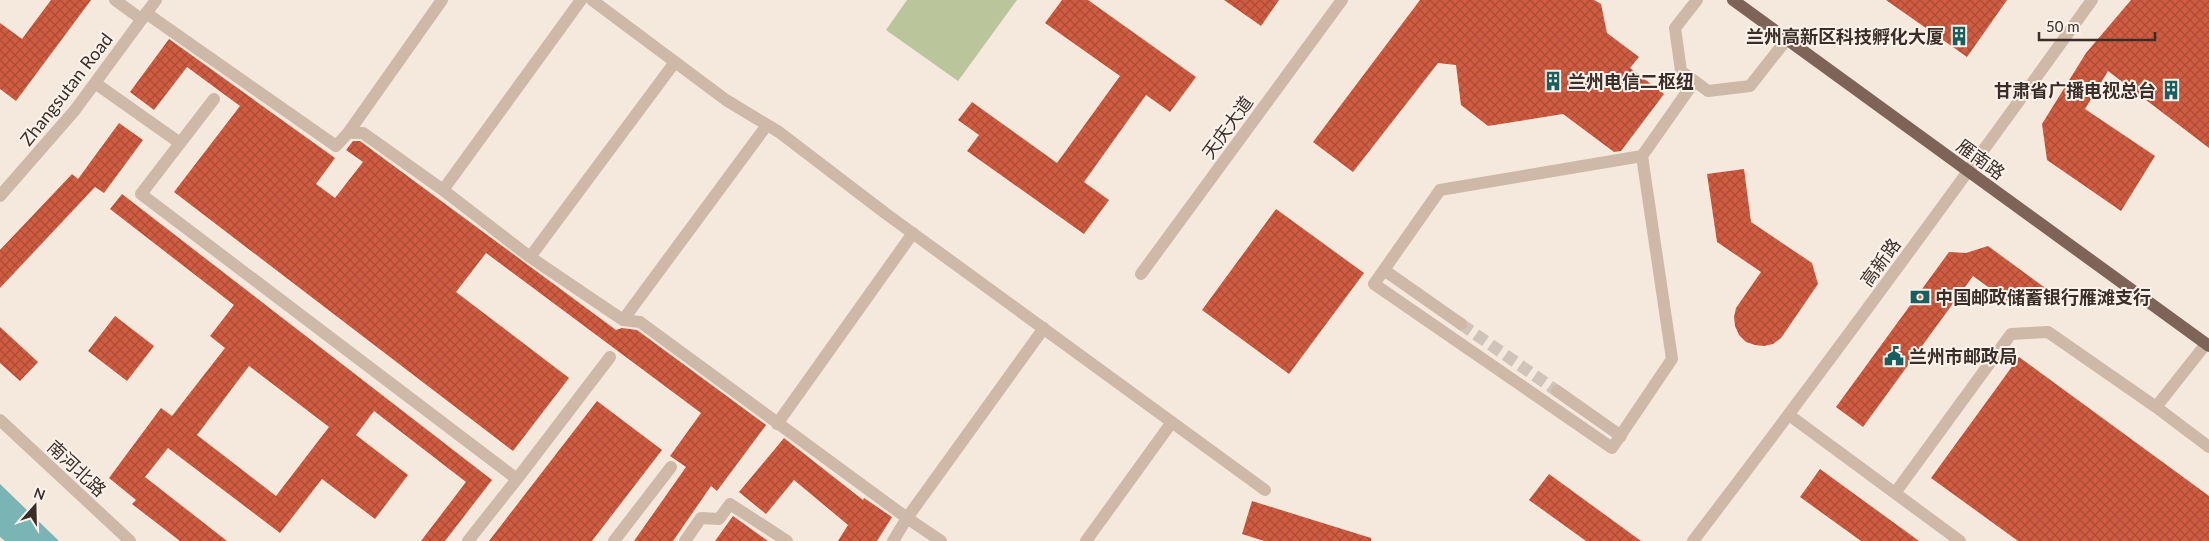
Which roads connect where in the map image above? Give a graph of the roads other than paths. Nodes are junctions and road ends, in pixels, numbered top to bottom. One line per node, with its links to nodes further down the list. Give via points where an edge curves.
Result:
1 (115, 0): 10 (street)
2 (156, 0): 10 (street, Zhangsutan Road)
3 (442, 0): 17 (street)
4 (581, 0): 21 (street)
5 (592, 0): 12 (street)
6 (1342, 0): 26 (street, 天庆大道)
7 (1697, 0): 13 (street, via 1675,28 1681,71)
8 (2092, 0): 20 (street, 高新路)
9 (1739, 2): 11 (main road, 雁南路)
10 (144, 16): 14 (street, Zhangsutan Road); 17 (street, via 336,146)
11 (1786, 39): 13 (street, via 1750,86 1708,91); 20 (main road, 雁南路)
12 (675, 62): 16 (street, via 726,100); 24 (street)
13 (1694, 82): 19 (street)
14 (95, 83): 18 (street); 22 (street, Zhangsutan Road)
15 (214, 99): 18 (street)
16 (767, 125): 23 (street); 27 (street)
17 (348, 133): 21 (street, via 363,133)
18 (180, 143): 41 (street, via 141,194)
19 (1642, 156): 25 (street, via 1440,190); 38 (street, via 1672,359)
20 (1969, 172): 30 (main road, 雁南路); 34 (street, 高新路)
21 (443, 190): 24 (street)
22 (0, 196)
23 (914, 233): 29 (street); 37 (street)
24 (530, 257): 27 (street)
25 (1384, 270): 28 (street); 38 (street, via 1374,284 1612,448)
26 (1140, 274)
27 (623, 320): 37 (street, via 640,322)
28 (1461, 324)
29 (1044, 328): 36 (street); 44 (street)
30 (2207, 345): 33 (street)
31 (610, 357): 41 (street)
32 (1557, 391): 38 (street)
33 (2156, 407): 39 (street); 43 (street, via 2048,332 2011,334)
34 (1789, 415): 43 (street); 53 (street, 高新路)
35 (0, 420): 45 (street, 南河北路)
36 (1172, 422): 42 (street); 52 (street)
37 (777, 424): 44 (street)
38 (1621, 436)
39 (2209, 447)
40 (671, 467): 47 (street)
41 (517, 479): 46 (street)
42 (1265, 490)
43 (1895, 493): 54 (street)
44 (907, 518): 50 (street); 51 (street)
45 (130, 541)
46 (468, 541)
47 (614, 541)
48 (685, 541): 49 (street, via 701,518 719,519 730,504)
49 (787, 541)
50 (893, 541)
51 (941, 541)
52 (1086, 541)
53 (1693, 541)
54 (1960, 541)

